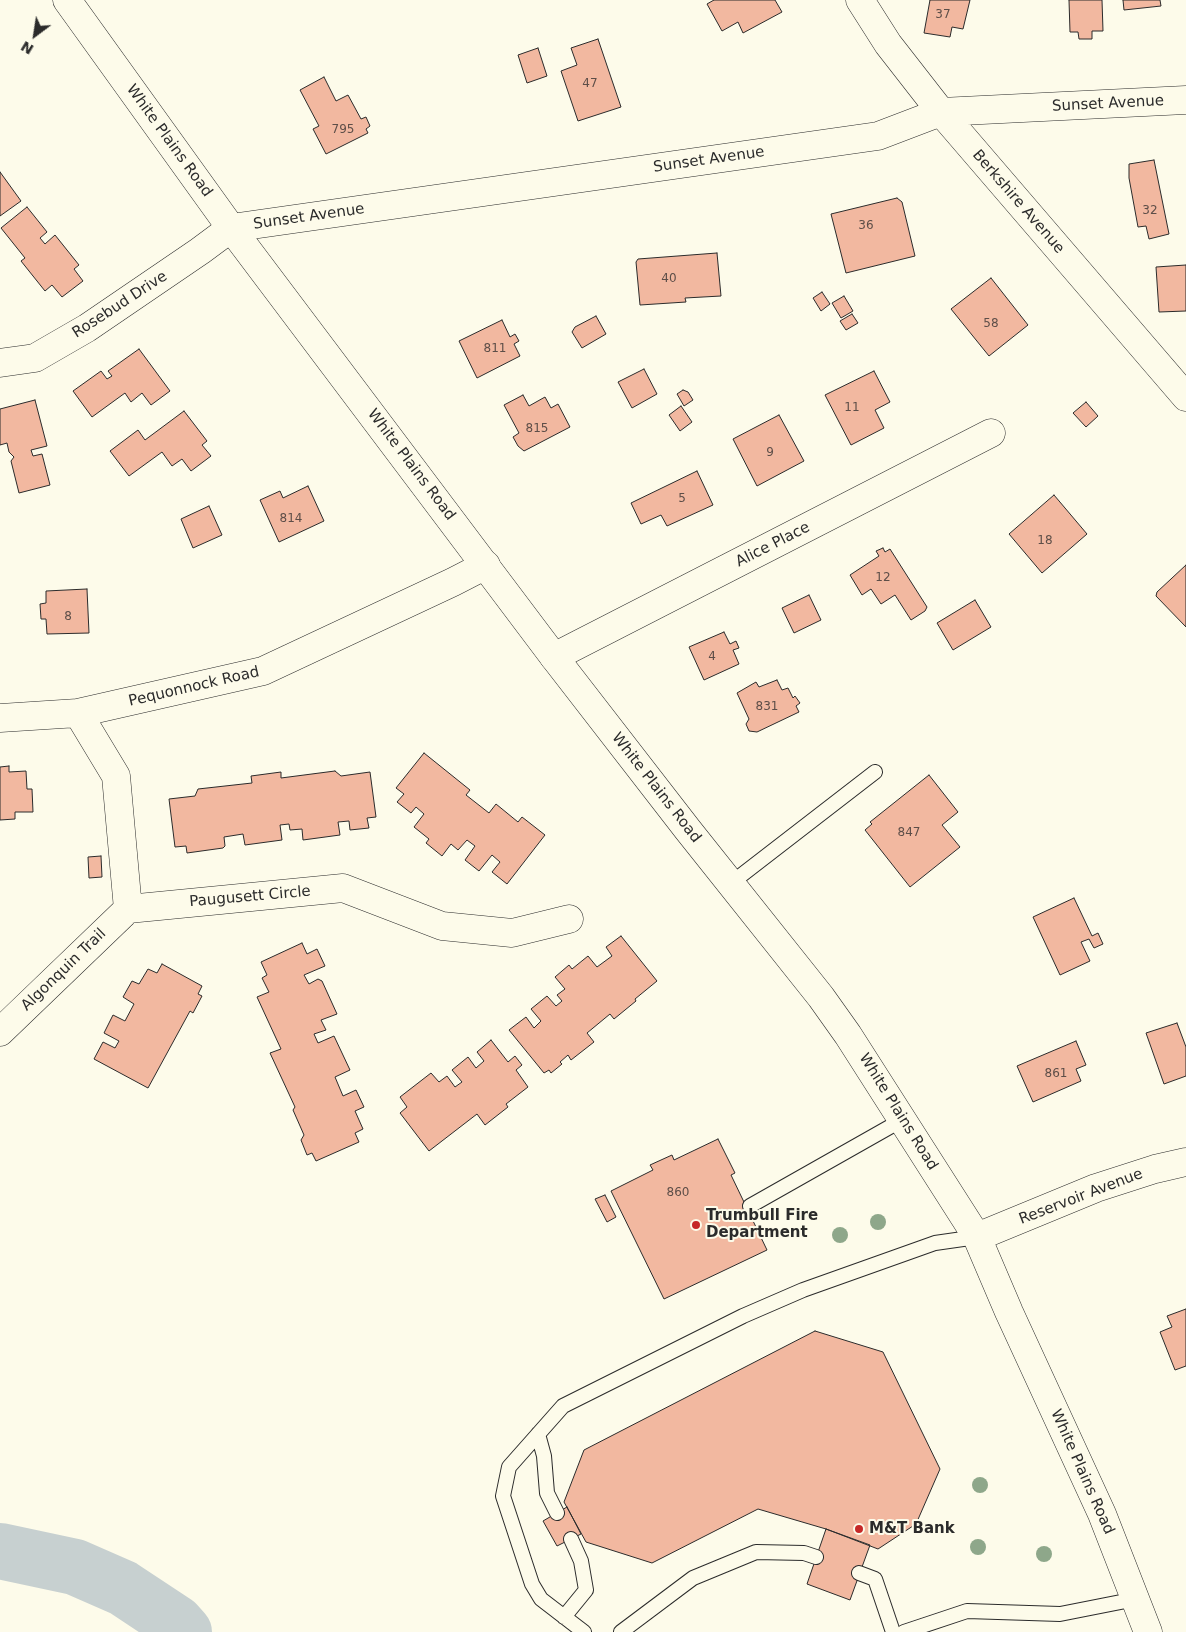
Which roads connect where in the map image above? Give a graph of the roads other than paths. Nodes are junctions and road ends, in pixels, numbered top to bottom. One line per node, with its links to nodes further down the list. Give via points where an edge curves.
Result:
1 (67, 0): 5 (street, White Plains Road)
2 (860, 0): 4 (street, Berkshire Avenue, via 888,44)
3 (1186, 100): 4 (street, Sunset Avenue)
4 (941, 112): 5 (street, Sunset Avenue, via 878,136); 7 (street, Berkshire Avenue)
5 (231, 228): 6 (street, Rosebud Drive, via 87,328 35,358); 9 (street, White Plains Road)
6 (0, 363)
7 (1186, 397)
8 (991, 432): 10 (street, Alice Place)
9 (486, 565): 10 (street, White Plains Road); 11 (street, Pequonnock Road, via 263,671)
10 (554, 657): 14 (street, White Plains Road)
11 (78, 713): 12 (street, Pequonnock Road); 15 (street, via 116,776)
12 (0, 718)
13 (875, 772): 14 (lane)
14 (730, 884): 18 (street, White Plains Road, via 848,1035)
15 (128, 909): 16 (street, Paugusett Circle, via 343,888 442,926 512,933); 17 (street, Algonquin Trail)
16 (570, 919)
17 (0, 1032)
18 (902, 1120): 20 (lane); 21 (street, White Plains Road)
19 (1186, 1162): 21 (street, Reservoir Avenue, via 1096,1188)
20 (750, 1206)
21 (977, 1237): 22 (lane, via 935,1242 803,1290 743,1316 564,1406); 27 (street, White Plains Road, via 1102,1514)
22 (538, 1434): 23 (lane, via 544,1456 547,1493); 28 (lane, via 509,1467 503,1496 532,1584 541,1598)
23 (557, 1513)
24 (570, 1539): 28 (lane, via 582,1561 586,1590)
25 (816, 1557): 30 (lane, via 804,1553 756,1552 693,1578)
26 (860, 1573): 31 (lane, via 875,1579)
27 (1136, 1599): 32 (lane, via 1060,1614 967,1611); 33 (street, White Plains Road)
28 (564, 1616): 29 (lane)
29 (584, 1632)
30 (621, 1632)
31 (893, 1632)
32 (904, 1632)
33 (1148, 1632)

